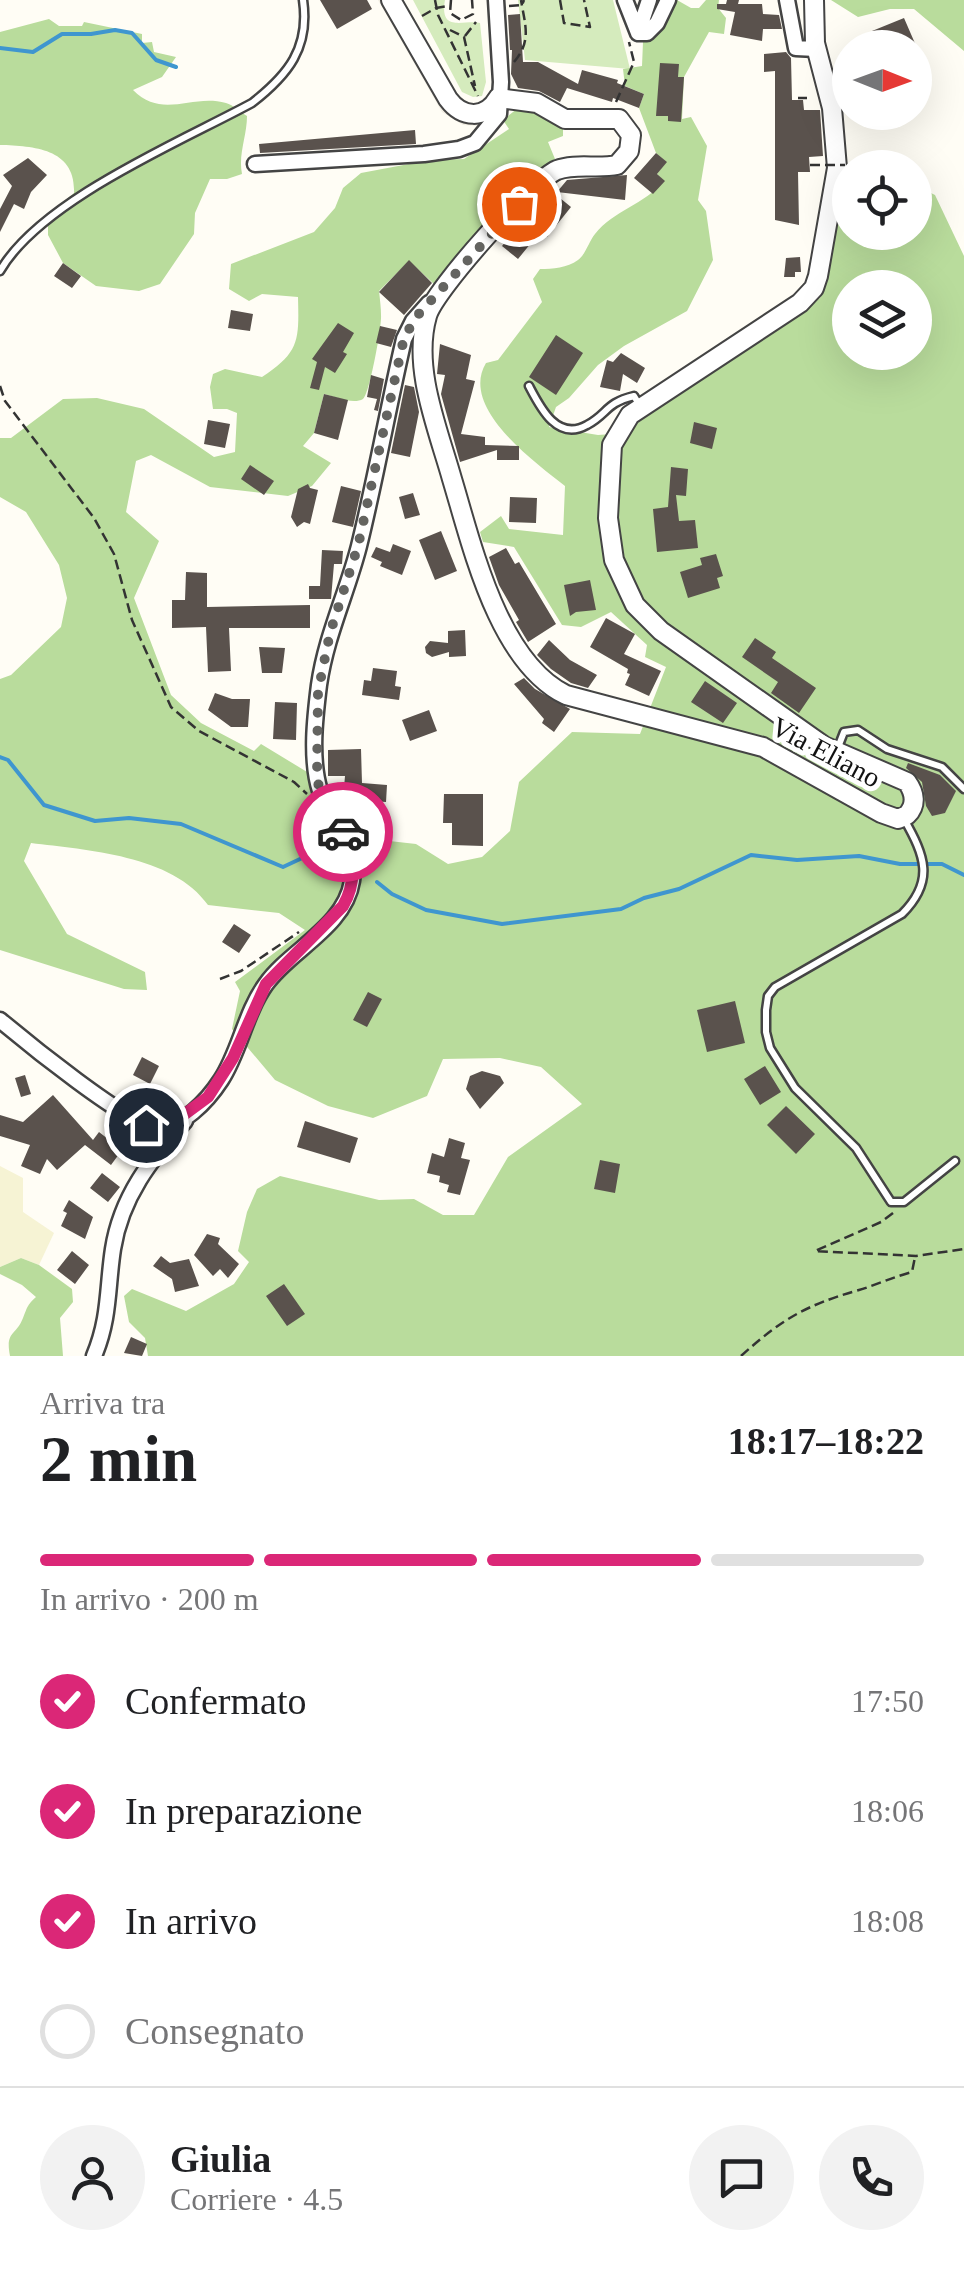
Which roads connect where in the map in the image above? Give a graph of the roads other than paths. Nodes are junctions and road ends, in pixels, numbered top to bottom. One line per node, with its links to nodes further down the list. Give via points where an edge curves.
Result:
1 (302, 0): 13 (lane, via 300,47 274,86 66,206 26,237)
2 (391, 0): 11 (street, via 453,106 482,114)
3 (625, 0): 9 (street)
4 (648, 0): 9 (street)
5 (668, 0): 9 (street, via 647,32)
6 (787, 0): 10 (street, via 796,48)
7 (814, 0): 10 (street, Via Eliano)
8 (492, 4): 11 (street, via 506,62 501,86)
9 (631, 31)
10 (816, 49): 16 (street, Via Eliano, via 836,138 836,174 814,288)
11 (489, 100): 12 (street, via 499,114 460,149); 14 (street, Via Eliano, via 529,102 565,119 619,118 631,135 630,151 618,165 549,174)
12 (255, 164)
13 (0, 271)
14 (437, 295): 19 (street, Via Eliano, via 424,344 434,422 488,593 534,670 580,701 768,748 881,813); 21 (street, via 404,338 319,687 317,778 350,851 350,892 266,984 226,1071)
15 (529, 386): 16 (lane, via 547,418 562,427 581,428 618,400 634,396)
16 (640, 406): 17 (street, Via Eliano, via 612,445 608,508 614,560 632,600 655,626)
17 (837, 752): 18 (lane, via 844,732 858,730 942,767); 19 (street, Via Eliano, via 907,782 914,802)
18 (964, 789)
19 (903, 818): 22 (lane, via 924,864 919,894 902,914 776,987 768,996 767,1040 794,1088 856,1148 891,1202 899,1204)
20 (0, 1020): 21 (street, via 138,1121 165,1126)
21 (196, 1108): 23 (street, via 152,1159 125,1209 114,1243 108,1316)
22 (955, 1160)
23 (94, 1356)

